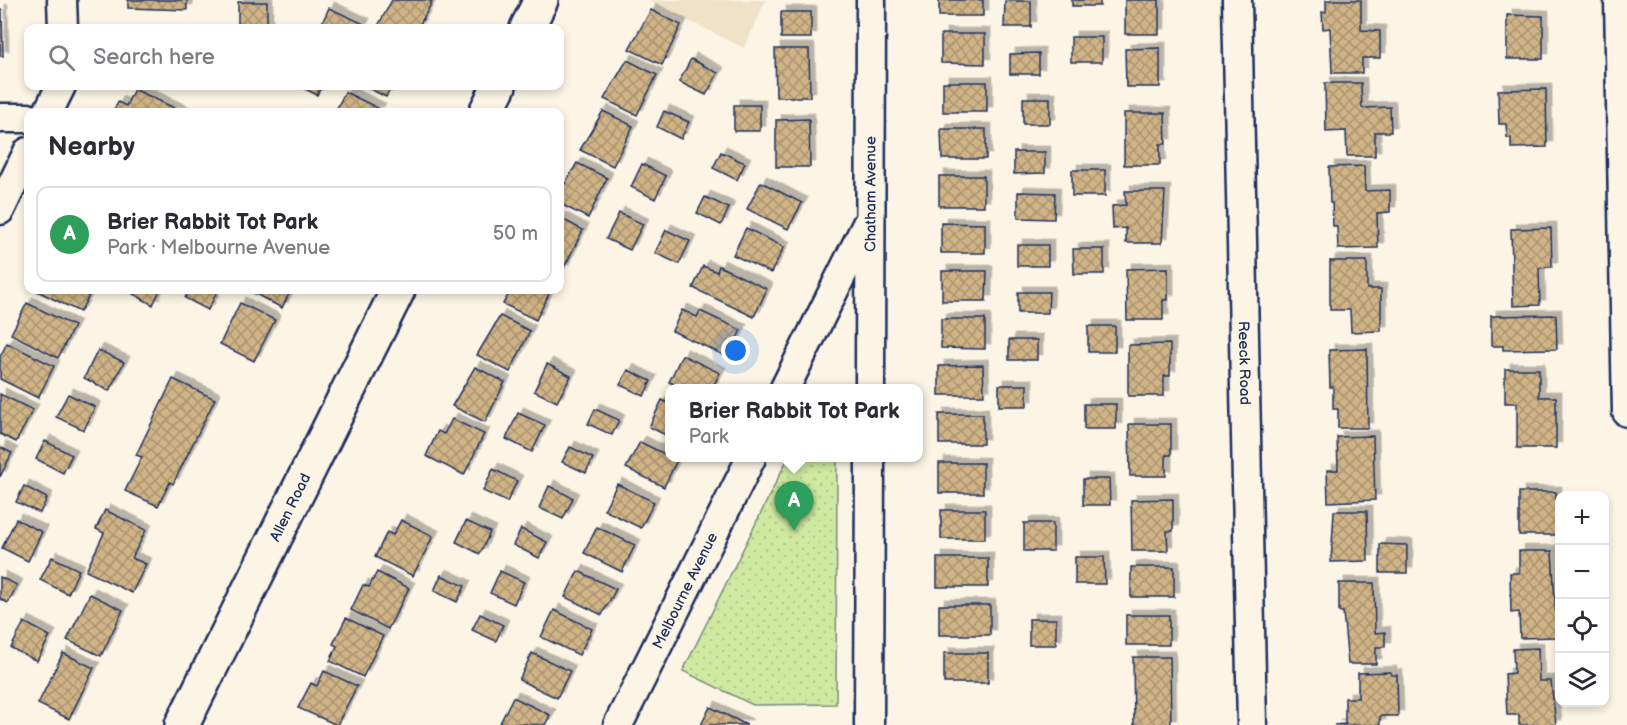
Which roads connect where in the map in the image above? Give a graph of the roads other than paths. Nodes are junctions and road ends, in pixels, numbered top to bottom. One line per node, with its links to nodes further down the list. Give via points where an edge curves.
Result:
1 (62, 0): 6 (street)
2 (540, 0): 7 (main road)
3 (871, 0): 16 (street, Chatham Avenue)
4 (1237, 0): 26 (street, Reeck Road)
5 (1619, 0): 20 (street)
6 (63, 24)
7 (529, 24)
8 (60, 90): 10 (street)
9 (497, 90): 11 (main road)
10 (50, 108)
11 (488, 108)
12 (0, 118): 13 (street)
13 (24, 118)
14 (24, 160): 15 (street)
15 (0, 210)
16 (870, 216): 18 (street); 19 (street, Chatham Avenue)
17 (396, 294): 23 (main road, Allen Road)
18 (787, 384)
19 (870, 384)
20 (1627, 412)
21 (749, 462): 24 (street, Melbourne Avenue)
22 (870, 462): 25 (street)
23 (182, 725)
24 (618, 725)
25 (869, 725)
26 (1252, 725)

